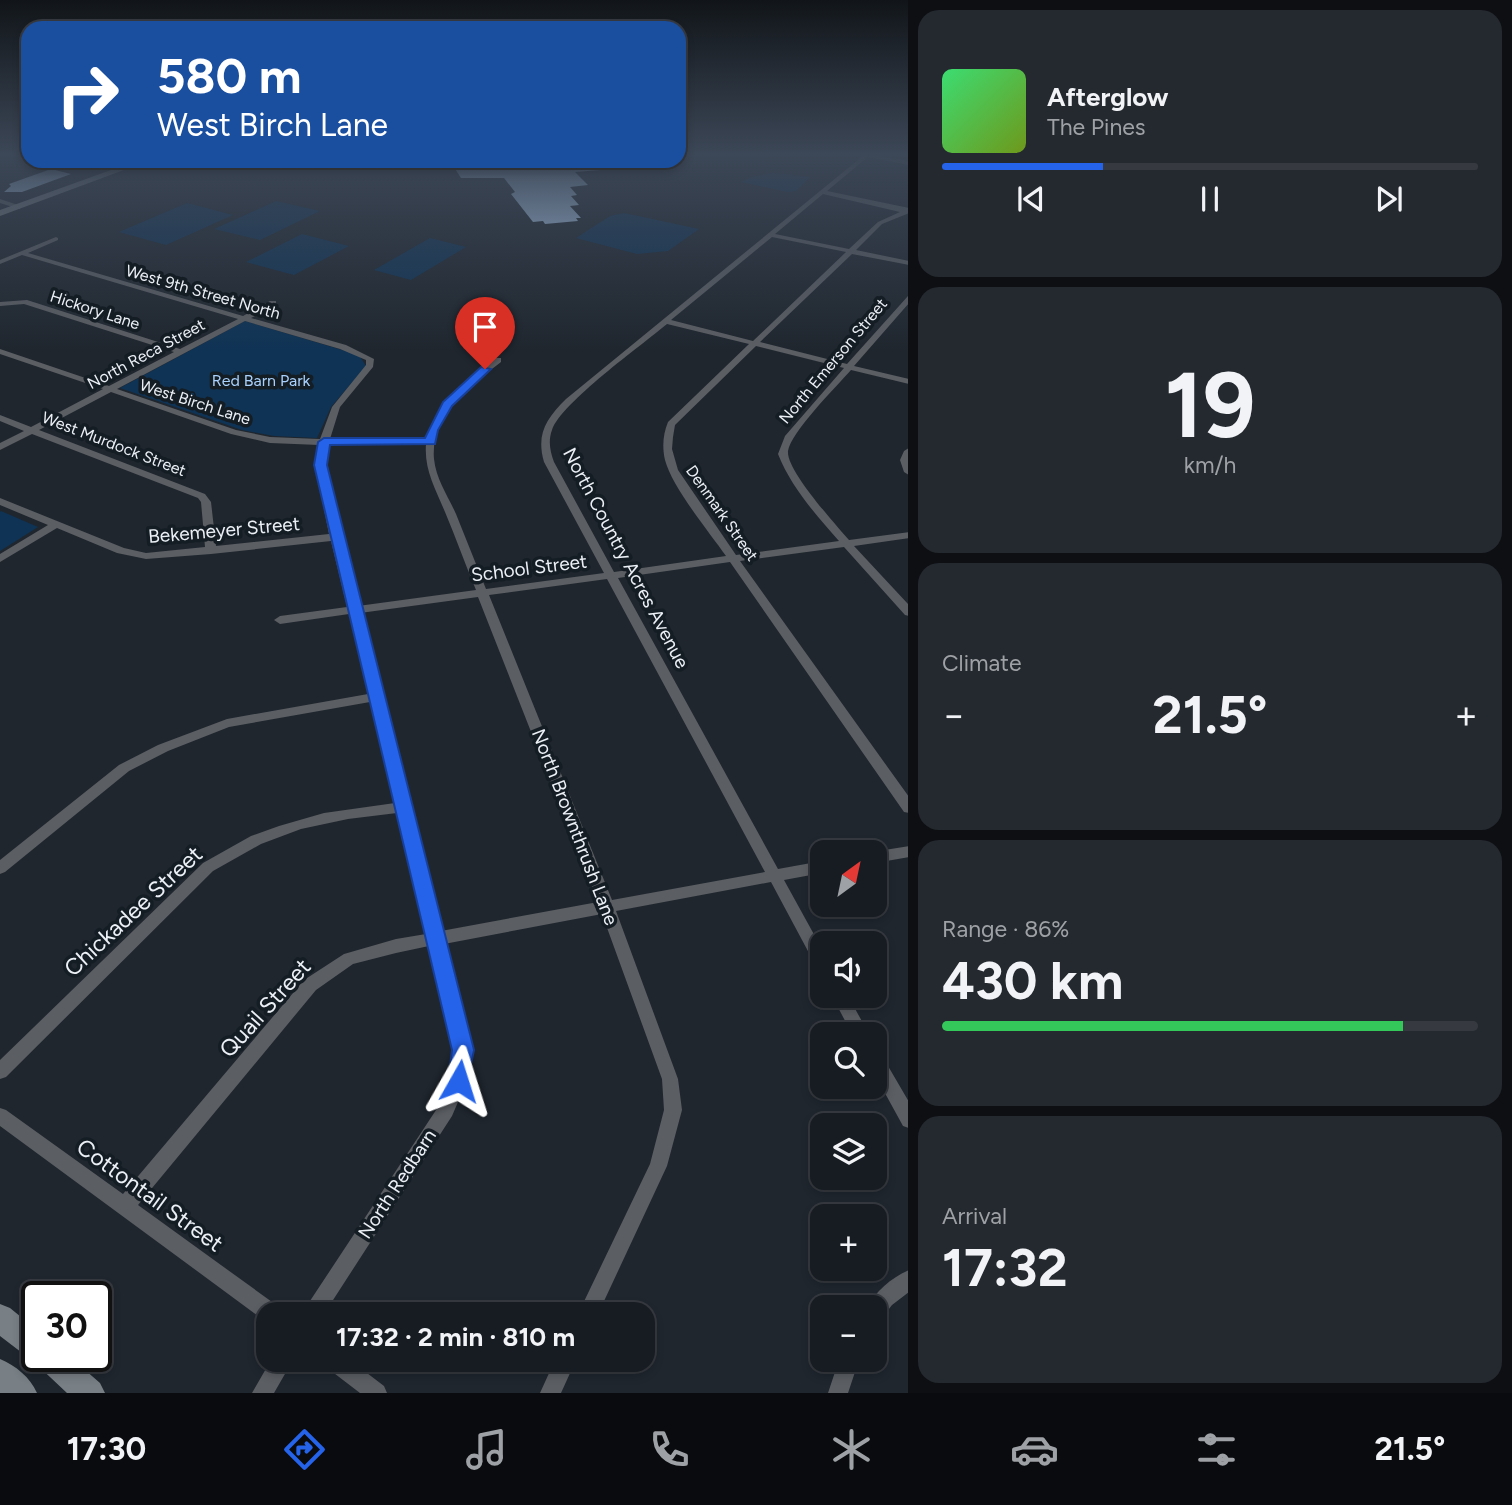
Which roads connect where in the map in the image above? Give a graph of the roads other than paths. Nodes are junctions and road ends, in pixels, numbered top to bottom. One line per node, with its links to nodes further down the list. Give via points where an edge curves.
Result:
1 (788, 220): 3 (street, North Country Acres Avenue)
2 (887, 220): 5 (street, Denmark Street)
3 (770, 235): 5 (street); 13 (street, North Country Acres Avenue)
4 (56, 239): 6 (street)
5 (850, 251): 8 (street); 14 (street, Denmark Street)
6 (21, 253): 7 (street); 12 (street, West 9th Street North)
7 (1, 260)
8 (908, 263)
9 (908, 298): 19 (street, North Emerson Street)
10 (273, 303): 12 (street, North Reca Street)
11 (0, 304): 16 (street, Hickory Lane, via 24,302)
12 (245, 318): 16 (street, North Reca Street); 18 (street, West 9th Street North, via 357,351 370,359)
13 (665, 321): 14 (street); 37 (street, North Country Acres Avenue, via 559,411 543,441 549,462)
14 (755, 344): 19 (street); 36 (street, Denmark Street, via 671,424 665,444 671,466)
15 (0, 351): 21 (street, West Birch Lane)
16 (181, 352): 21 (street, North Reca Street)
17 (498, 360): 24 (street, North Brownthrush Lane, via 447,404)
18 (370, 365): 25 (street, North Redbarn, via 336,407)
19 (848, 367): 20 (street); 33 (street, North Emerson Street, via 788,438 783,454 790,472)
20 (908, 382)
21 (110, 389): 23 (street, North Reca Street); 25 (street, West Birch Lane, via 234,432 270,440)
22 (0, 418): 23 (street, West Murdock Street)
23 (32, 430): 26 (street, North Reca Street); 34 (street, West Murdock Street, via 202,496)
24 (431, 441): 25 (street, West Birch Lane); 38 (street, North Brownthrush Lane, via 433,477)
25 (324, 442): 32 (street, North Redbarn, via 320,465)
26 (0, 447)
27 (908, 451): 28 (street)
28 (908, 472)
29 (0, 501): 30 (street, Bekemeyer Street)
30 (55, 524): 34 (street, Bekemeyer Street, via 132,554); 35 (street)
31 (908, 535): 33 (street, School Street)
32 (335, 537): 34 (street, Bekemeyer Street); 39 (street, North Redbarn)
33 (848, 544): 36 (street, School Street); 40 (street, North Emerson Street)
34 (211, 551)
35 (0, 559)
36 (735, 559): 37 (street, School Street); 44 (street, Denmark Street)
37 (611, 575): 38 (street, School Street); 49 (street, North Country Acres Avenue)
38 (482, 592): 39 (street, School Street); 50 (street, North Brownthrush Lane)
39 (353, 609): 41 (street, School Street); 42 (street, North Redbarn)
40 (908, 613)
41 (280, 620)
42 (375, 697): 43 (street, North Redbarn); 47 (street, via 226,723 163,748 124,768)
43 (402, 807): 51 (street, North Redbarn); 53 (street, Chickadee Street, via 319,818 244,843 208,867)
44 (908, 808)
45 (908, 851): 46 (street)
46 (887, 855)
47 (0, 868)
48 (810, 869): 49 (street, Quail Street)
49 (775, 876): 50 (street, Quail Street); 52 (street, North Country Acres Avenue)
50 (607, 907): 51 (street, Quail Street); 62 (street, North Brownthrush Lane, via 670,1079 673,1110 657,1166)
51 (435, 940): 57 (street, Quail Street, via 349,959 310,985); 61 (street, North Redbarn, via 463,1050 459,1081 446,1110)
52 (810, 941)
53 (0, 1071)
54 (887, 1081): 56 (street)
55 (0, 1116): 57 (street, Cottontail Street)
56 (908, 1120)
57 (125, 1206): 60 (street, Cottontail Street)
58 (908, 1279): 59 (street)
59 (887, 1296)
60 (256, 1302)
61 (321, 1302)
62 (594, 1302)
63 (0, 1318): 64 (main road)
64 (21, 1336)
65 (65, 1372): 72 (main road)
66 (275, 1372): 73 (street)
67 (348, 1372): 74 (street)
68 (560, 1372): 75 (street)
69 (845, 1372): 76 (street)
70 (0, 1374): 71 (main road)
71 (22, 1393)
72 (90, 1393)
73 (262, 1393)
74 (377, 1393)
75 (550, 1393)
76 (838, 1393)

